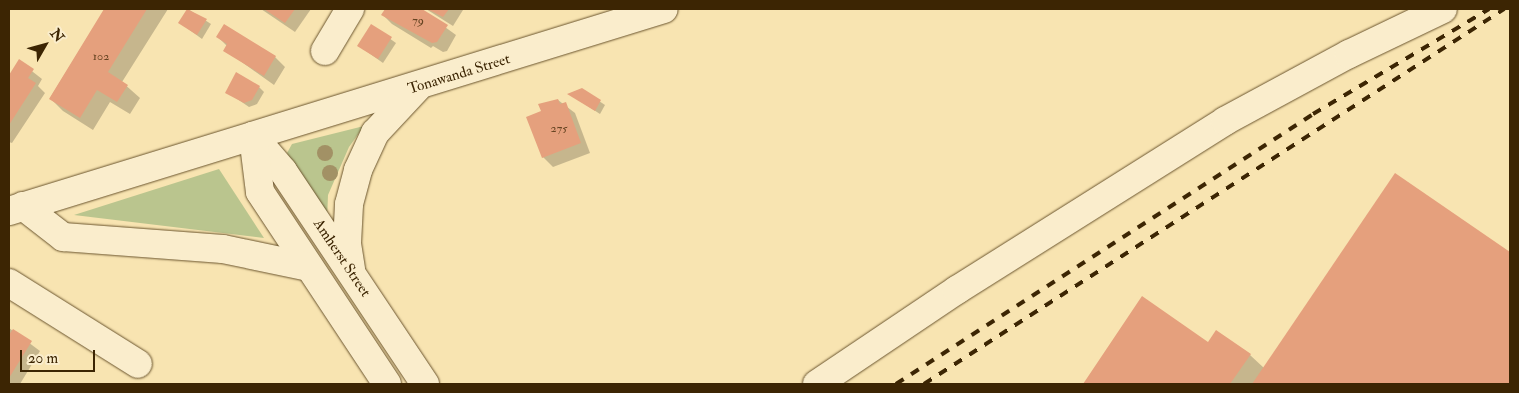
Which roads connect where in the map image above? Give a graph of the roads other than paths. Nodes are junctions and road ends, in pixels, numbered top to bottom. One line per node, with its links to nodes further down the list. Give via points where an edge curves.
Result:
1 (350, 9): 4 (street)
2 (664, 9): 5 (street, Tonawanda Street)
3 (1443, 9): 14 (street, via 1349,54 1226,121 957,290)
4 (325, 50)
5 (419, 87): 6 (street, Tonawanda Street); 9 (street, via 376,133 358,170 348,224 347,244)
6 (252, 136): 7 (street); 8 (street, via 260,192); 9 (street, Amherst Street, via 283,171)
7 (16, 208): 8 (street, via 63,236 223,249)
8 (309, 267): 12 (street)
9 (352, 272): 13 (street, Amherst Street)
10 (9, 283): 11 (street)
11 (138, 364)
12 (387, 384)
13 (425, 384)
14 (817, 384)

